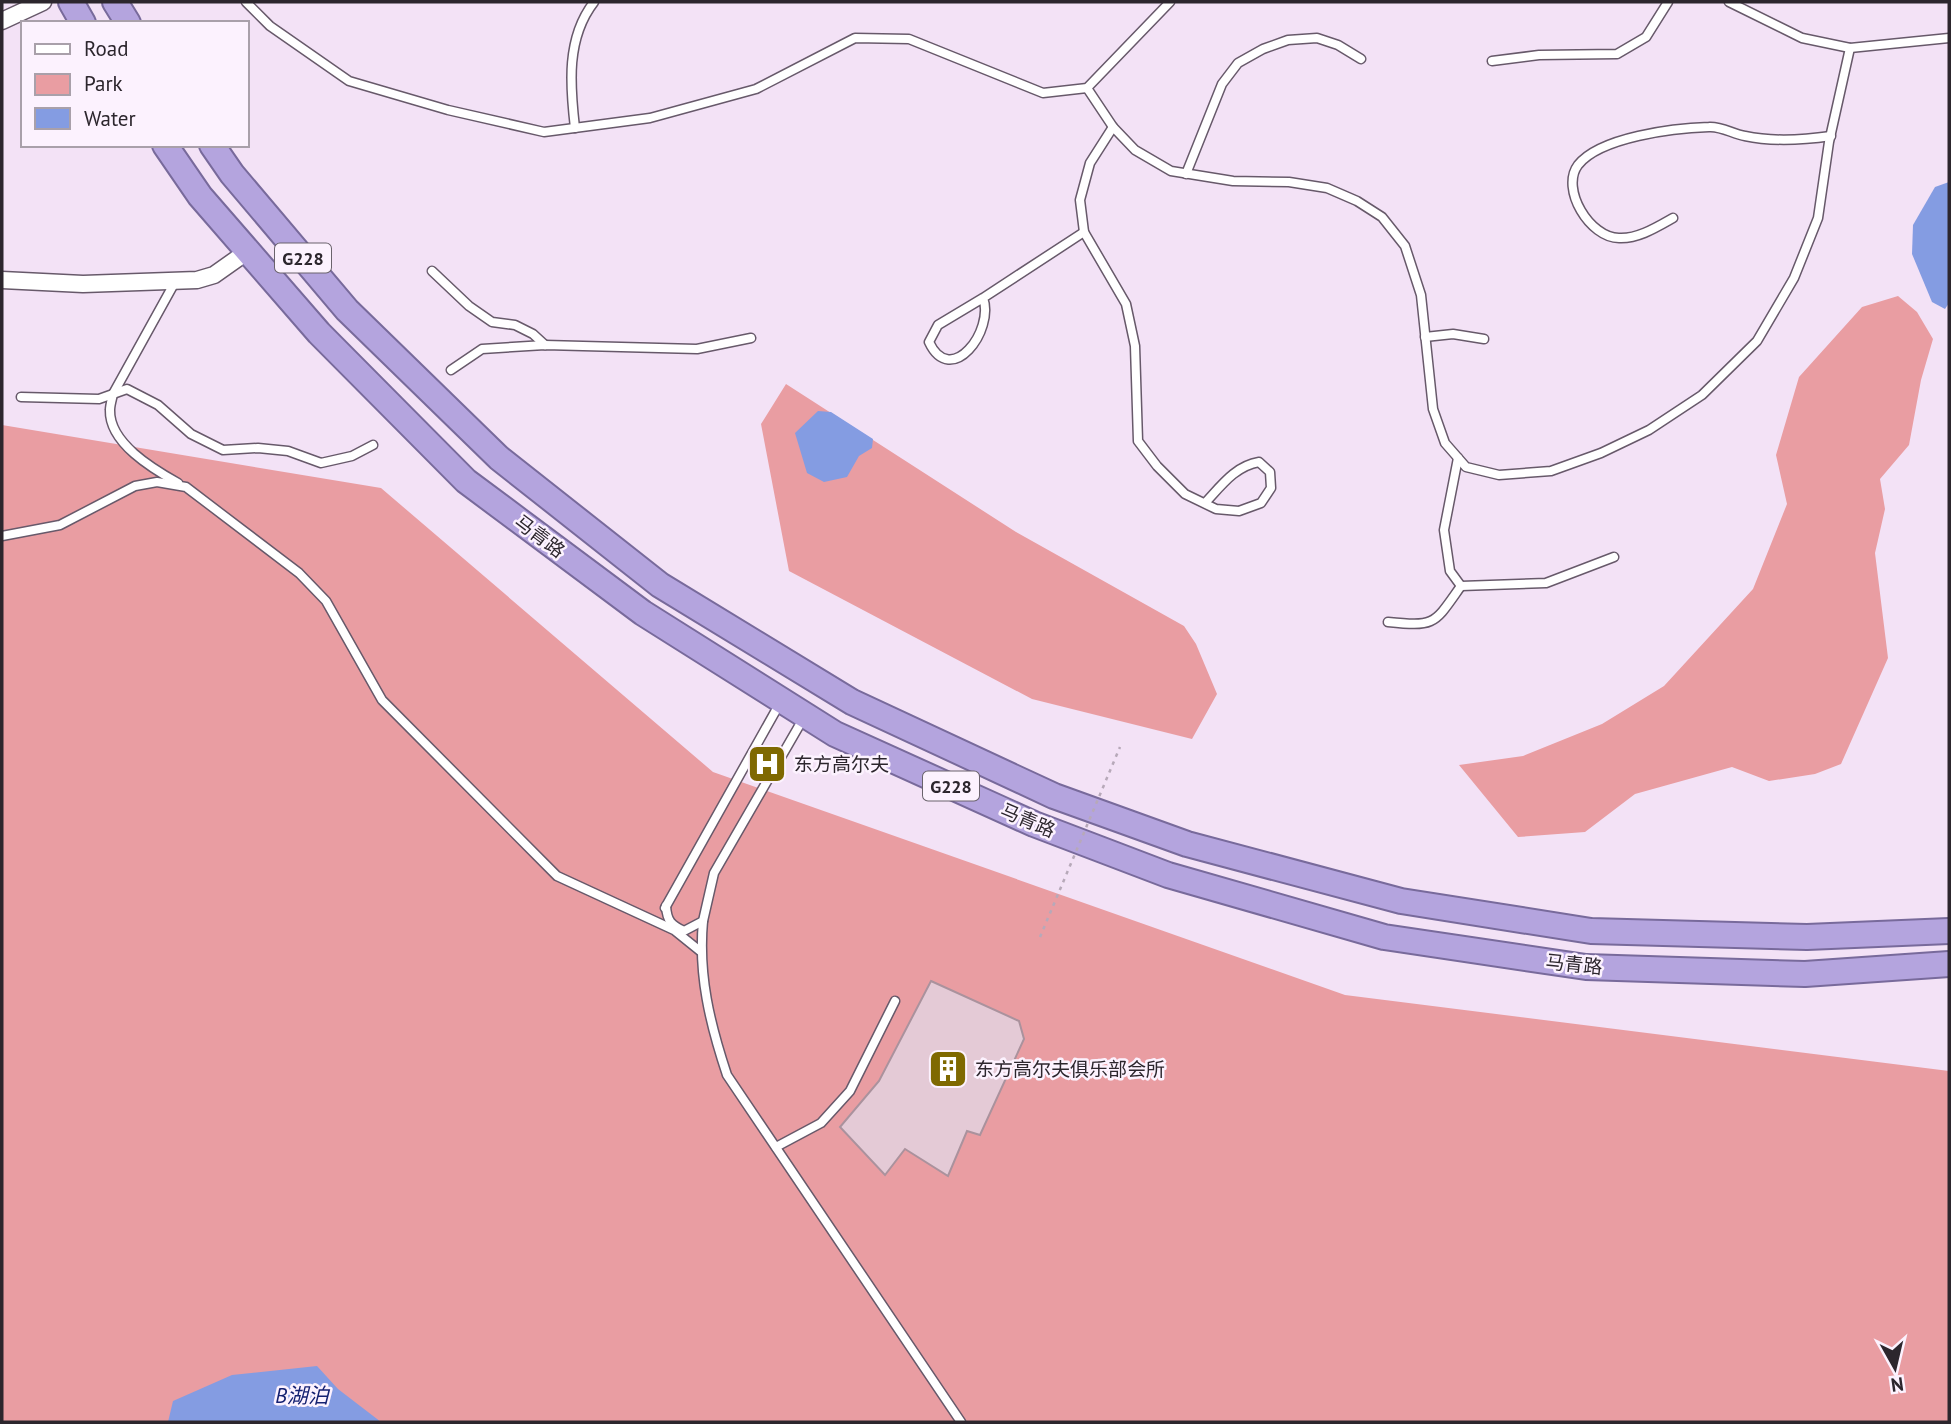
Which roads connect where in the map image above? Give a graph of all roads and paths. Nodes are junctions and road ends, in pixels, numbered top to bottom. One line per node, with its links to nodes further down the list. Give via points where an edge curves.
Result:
1 (43, 2): 9 (street)
2 (71, 2): 10 (highway)
3 (115, 2): 11 (highway)
4 (246, 2): 18 (lane, via 270,26 349,81 448,110 544,131)
5 (594, 2): 18 (lane, via 585,13 572,56)
6 (1170, 2): 16 (lane)
7 (1668, 2): 15 (lane, via 1646,37 1618,54)
8 (1729, 2): 13 (lane, via 1802,38)
9 (2, 21)
10 (82, 21)
11 (127, 21)
12 (1949, 38): 13 (lane)
13 (1850, 48): 19 (lane)
14 (1361, 59): 22 (lane, via 1317,38 1288,40 1238,64 1222,84)
15 (1492, 61)
16 (1087, 88): 17 (lane); 18 (lane, via 1043,93 909,39 855,38 755,89 650,118)
17 (1114, 127): 22 (lane, via 1135,150 1171,171); 24 (lane, via 1090,163 1080,200)
18 (575, 128)
19 (1831, 136): 23 (lane, via 1777,139 1712,126 1676,130 1605,146 1586,155 1575,170 1578,208 1595,228 1617,239 1648,232); 38 (lane, via 1818,218 1794,278 1757,341 1702,395 1649,430 1550,471 1499,475 1466,467)
20 (165, 147): 25 (highway, 马青路 / G228)
21 (213, 147): 51 (highway, 马青路 / G228, via 347,310 499,458 660,585 852,702 1041,790 1187,845 1401,901 1591,930 1807,937)
22 (1186, 174): 30 (lane, via 1327,188 1382,217 1405,246 1421,295)
23 (1673, 218)
24 (1084, 232): 29 (lane); 40 (lane, via 1126,304 1135,346 1138,441 1185,494)
25 (248, 251): 28 (street, via 214,275); 45 (highway, 马青路 / G228, via 319,333 467,481 643,613)
26 (432, 271): 33 (lane, via 492,322 515,325)
27 (2, 280): 28 (street)
28 (175, 282): 35 (lane)
29 (983, 298): 29 (lane, via 938,324 929,342 934,354 956,360 975,344 986,316)
30 (1426, 337): 32 (lane, via 1453,334); 38 (lane, via 1433,409 1445,443)
31 (751, 338): 33 (lane, via 697,349)
32 (1484, 339)
33 (545, 345): 34 (lane, via 482,349)
34 (451, 370)
35 (113, 394): 36 (lane, via 99,399); 37 (lane, via 127,389 136,392 191,434 223,450 288,451 321,463 352,456); 39 (lane, via 110,412 118,435 136,456)
36 (21, 397)
37 (373, 445)
38 (1458, 458): 43 (lane, via 1444,530 1450,571)
39 (186, 487): 41 (lane, via 157,482 135,486 60,526); 50 (lane, via 299,573 326,601 382,700 557,876)
40 (1205, 503): 40 (lane, via 1245,464 1259,462 1270,472 1271,488 1261,503 1239,511)
41 (2, 536)
42 (1614, 557): 43 (lane, via 1546,583)
43 (1461, 586): 44 (lane, via 1438,619 1417,625)
44 (1388, 622)
45 (781, 700): 46 (highway, 马青路 / G228); 48 (lane)
46 (805, 716): 49 (lane, via 714,873); 54 (highway, 马青路 / G228, via 847,740 1034,824 1168,875 1384,937 1586,967 1805,974)
47 (1120, 747): 52 (path, bridge)
48 (666, 906): 49 (lane, via 672,926 684,931); 50 (lane)
49 (703, 921): 53 (lane)
50 (657, 922): 53 (lane)
51 (1949, 931)
52 (1040, 937)
53 (700, 951): 56 (lane, via 712,1031 727,1075)
54 (1949, 964)
55 (895, 1001): 56 (lane, via 850,1091 821,1123)
56 (776, 1147): 57 (lane)
57 (961, 1422)

